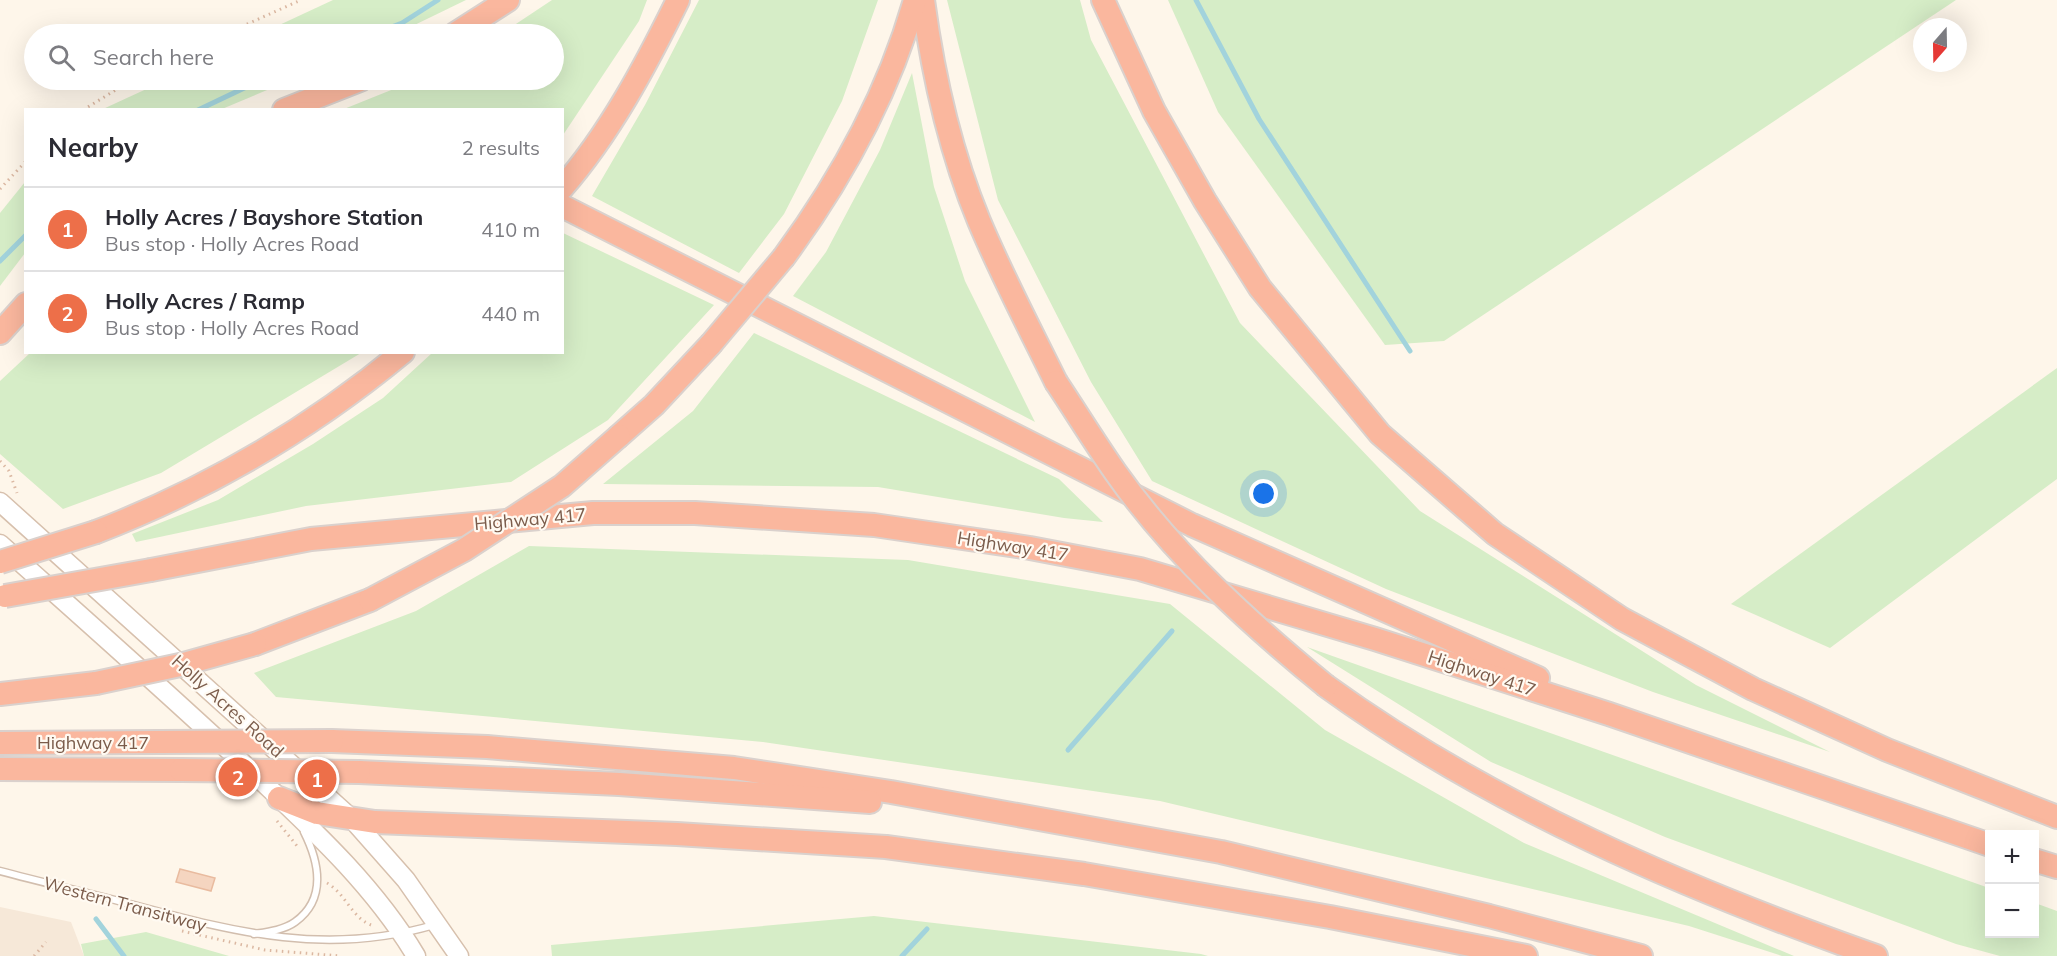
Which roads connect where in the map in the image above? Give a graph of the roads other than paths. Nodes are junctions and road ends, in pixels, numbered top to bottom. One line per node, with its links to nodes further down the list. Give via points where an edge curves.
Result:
1 (508, 0): 6 (highway)
2 (678, 0): 9 (highway, via 652,53)
3 (915, 0): 18 (highway, bridge, via 880,94 834,181 784,257 654,405 562,486 464,550 370,600 255,644 96,683)
4 (923, 0): 37 (highway, bridge, via 951,137 979,220 1056,382 1117,475 1191,564 1261,633 1393,733 1516,802 1679,879)
5 (1103, 0): 24 (highway, via 1154,111 1260,288 1380,434 1495,534 1622,619 1753,689 1887,750)
6 (471, 24)
7 (335, 90): 8 (highway)
8 (289, 108)
9 (564, 186)
10 (564, 207): 19 (highway, via 1192,525)
11 (24, 306): 12 (highway)
12 (0, 333)
13 (400, 354): 16 (highway, bridge, via 326,412 253,459 139,516)
14 (0, 502): 25 (main road, Holly Acres Road)
15 (0, 543): 22 (main road, Holly Acres Road)
16 (0, 562)
17 (2, 597): 19 (highway, Highway 417, bridge, via 311,539 593,513 694,513 874,525 1140,569 1396,646)
18 (0, 694)
19 (1683, 740): 26 (highway, Highway 417)
20 (0, 743): 23 (highway, Highway 417, bridge, via 332,741 487,747 734,768)
21 (0, 769): 23 (highway, bridge, via 359,772 619,784)
22 (287, 805): 25 (highway); 31 (lane, Western Transitway, via 314,850 318,878 311,904 294,923); 32 (main road, Holly Acres Road, via 367,887)
23 (1000, 812): 36 (highway, Highway 417, via 1221,852)
24 (2057, 817)
25 (353, 820): 30 (main road, Holly Acres Road); 35 (highway, via 886,847 1095,875)
26 (1985, 844)
27 (2039, 862): 28 (highway)
28 (2057, 867)
29 (0, 872): 31 (lane, Western Transitway)
30 (438, 924): 32 (lane, Western Transitway); 34 (main road, Holly Acres Road)
31 (250, 935): 32 (lane, Western Transitway, via 330,943)
32 (404, 935): 33 (main road, Holly Acres Road)
33 (416, 956)
34 (459, 956)
35 (1526, 956)
36 (1641, 956)
37 (1876, 956)

